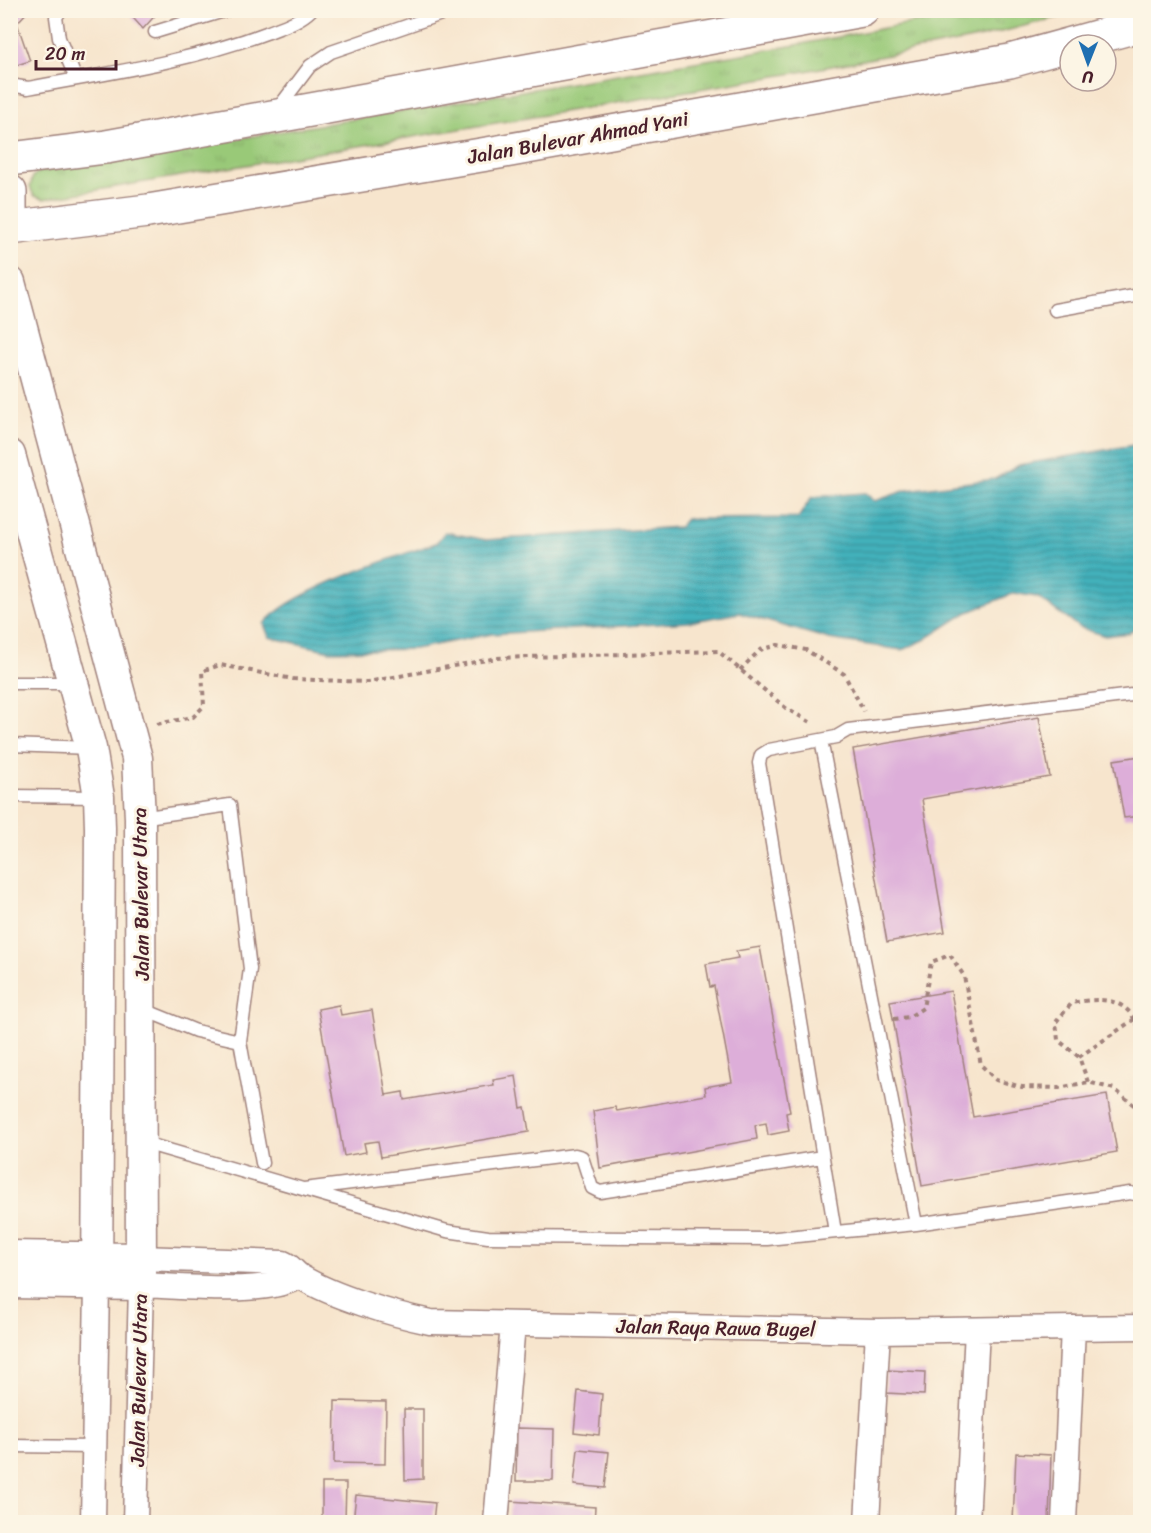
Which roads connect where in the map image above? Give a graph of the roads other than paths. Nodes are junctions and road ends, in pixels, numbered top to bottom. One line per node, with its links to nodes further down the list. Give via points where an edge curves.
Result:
1 (61, 10): 8 (lane, via 56,17 59,38)
2 (227, 10): 7 (lane)
3 (311, 10): 8 (lane, via 288,24 226,48)
4 (453, 10): 10 (lane, via 331,52 310,66)
5 (862, 10): 10 (main road)
6 (1140, 25): 14 (main road, Jalan Bulevar Ahmad Yani, via 1010,61 270,190)
7 (155, 32)
8 (76, 79): 9 (lane, via 28,88)
9 (10, 85)
10 (272, 117): 11 (main road, via 106,147)
11 (10, 159)
12 (10, 192): 13 (main road)
13 (10, 214)
14 (10, 228)
15 (10, 282): 27 (street, Jalan Bulevar Utara, via 130,729 139,773)
16 (1140, 295): 17 (lane)
17 (1055, 310)
18 (10, 455): 20 (street, Jalan Bulevar Utara)
19 (10, 683): 20 (lane)
20 (72, 683): 24 (street, Jalan Bulevar Utara)
21 (1140, 694): 22 (lane, via 848,730)
22 (821, 740): 31 (lane, via 769,750 761,755 759,763); 35 (lane)
23 (10, 745): 24 (lane)
24 (91, 748): 26 (street, Jalan Bulevar Utara)
25 (10, 796): 26 (lane)
26 (99, 797): 38 (street, Jalan Bulevar Utara)
27 (140, 818): 28 (street, Jalan Bulevar Utara); 29 (lane, via 230,805 250,969)
28 (142, 1009): 29 (lane, via 196,1031); 30 (street, Jalan Bulevar Utara)
29 (240, 1041): 32 (lane)
30 (141, 1142): 33 (lane); 39 (street, Jalan Bulevar Utara)
31 (822, 1157): 33 (lane, via 600,1192 592,1188 582,1157 575,1155); 36 (lane)
32 (262, 1163)
33 (297, 1190): 36 (lane, via 469,1235 767,1239)
34 (1140, 1195): 35 (lane, via 1130,1193)
35 (916, 1224): 36 (lane)
36 (835, 1232)
37 (10, 1256): 38 (street)
38 (97, 1271): 39 (street, Jalan Raya Rawa Bugel); 40 (street); 47 (street, Jalan Bulevar Utara)
39 (141, 1271): 41 (street, Jalan Raya Rawa Bugel, via 283,1263 299,1276 411,1318); 49 (street, Jalan Bulevar Utara)
40 (10, 1283)
41 (513, 1324): 45 (street, Jalan Raya Rawa Bugel); 50 (street)
42 (1140, 1327): 43 (street, Jalan Raya Rawa Bugel)
43 (1073, 1328): 44 (street, Jalan Raya Rawa Bugel); 53 (street)
44 (977, 1330): 45 (street, Jalan Raya Rawa Bugel); 52 (street)
45 (878, 1331): 51 (street)
46 (10, 1446): 47 (lane)
47 (94, 1447): 48 (street, Jalan Bulevar Utara)
48 (93, 1522)
49 (135, 1522)
50 (496, 1522)
51 (867, 1522)
52 (967, 1522)
53 (1064, 1522)

